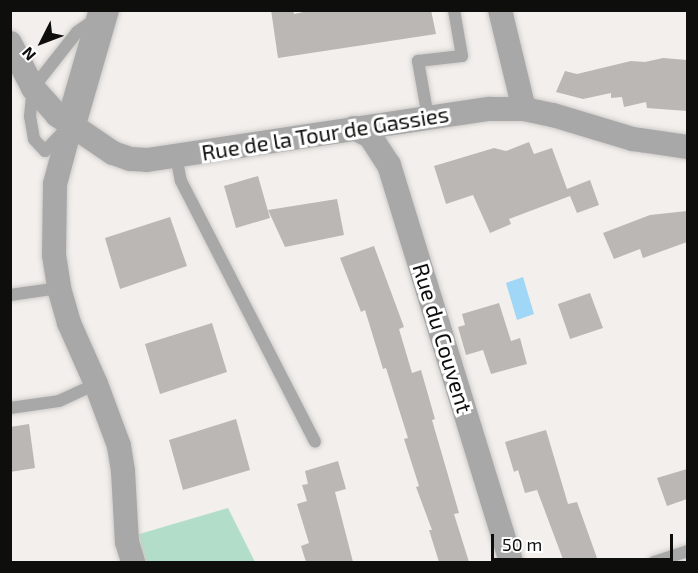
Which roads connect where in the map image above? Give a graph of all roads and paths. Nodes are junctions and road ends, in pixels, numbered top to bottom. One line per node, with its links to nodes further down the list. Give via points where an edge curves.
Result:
1 (454, 10): 7 (lane, via 462,56 418,61)
2 (500, 10): 6 (street)
3 (103, 12): 5 (lane, via 77,32); 8 (street)
4 (10, 43): 5 (street, Rue de la Tour de Gassies)
5 (33, 88): 8 (street, Rue de la Tour de Gassies, via 57,115); 8 (lane, via 30,116 34,139 45,151)
6 (524, 110): 7 (street, Rue de la Tour de Gassies, via 490,109); 10 (street, Rue de la Tour de Gassies, via 633,139)
7 (428, 117): 9 (street, Rue de la Tour de Gassies)
8 (71, 124): 11 (street, Rue de la Tour de Gassies, via 113,153 130,159); 12 (street, via 55,184 54,255)
9 (354, 128): 11 (street, Rue de la Tour de Gassies); 19 (street, Rue du Couvent, via 370,136 389,165)
10 (687, 147)
11 (176, 156): 16 (lane, via 181,181)
12 (58, 288): 13 (lane); 14 (street)
13 (10, 295)
14 (96, 384): 15 (lane, via 59,401); 18 (street, via 119,446 127,542)
15 (10, 408)
16 (315, 442)
17 (687, 551): 20 (lane)
18 (133, 562)
19 (511, 562)
20 (654, 562)

